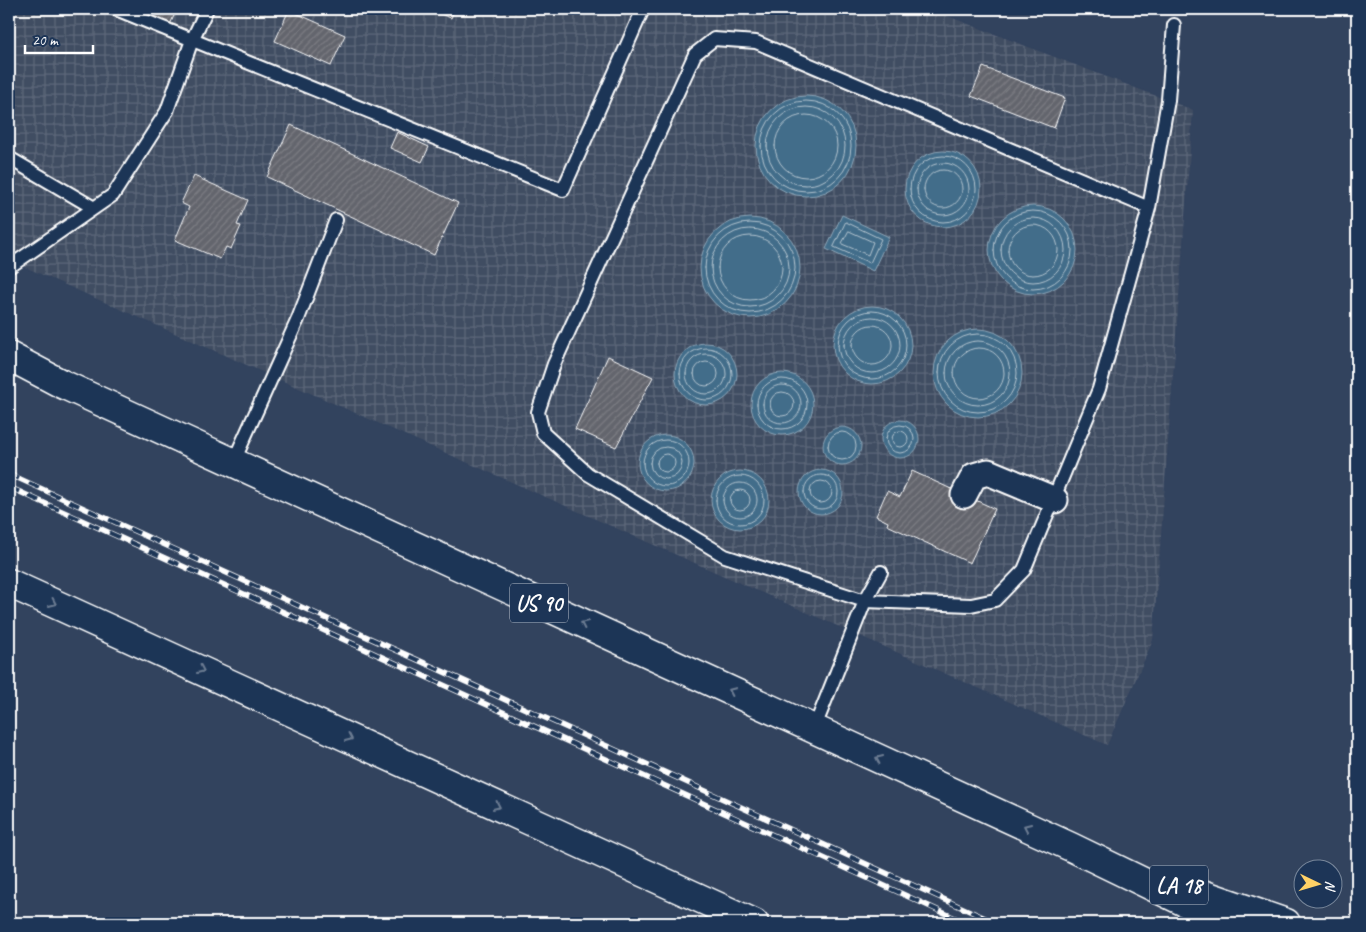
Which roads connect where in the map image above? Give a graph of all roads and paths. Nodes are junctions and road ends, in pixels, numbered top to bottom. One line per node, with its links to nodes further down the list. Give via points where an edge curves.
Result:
1 (116, 9): 5 (lane)
2 (207, 9): 5 (lane)
3 (643, 9): 5 (lane, via 563,190)
4 (1174, 25): 8 (lane, via 1168,100)
5 (192, 40): 7 (lane, via 167,112 113,195)
6 (9, 158): 7 (lane)
7 (94, 208): 10 (lane)
8 (1149, 208): 14 (lane, via 1099,389); 17 (lane, via 756,42 714,39 695,54 554,364 538,412 543,433 588,474 725,556)
9 (336, 220): 12 (lane, via 298,319)
10 (9, 267)
11 (9, 356): 12 (highway, US 90, via 60,384)
12 (233, 463): 18 (highway, US 90, one-way to 12)
13 (964, 494): 14 (street, via 974,476 988,472)
14 (1055, 500): 17 (lane, via 1024,570 995,600 971,605)
15 (881, 572): 17 (lane)
16 (9, 583): 20 (highway, one-way to 20)
17 (865, 601): 18 (lane)
18 (814, 729): 19 (highway, US 90, one-way to 18)
19 (1071, 847): 21 (highway, US 90); 22 (highway, LA 18)
20 (754, 923)
21 (1228, 923)
22 (1286, 923)

